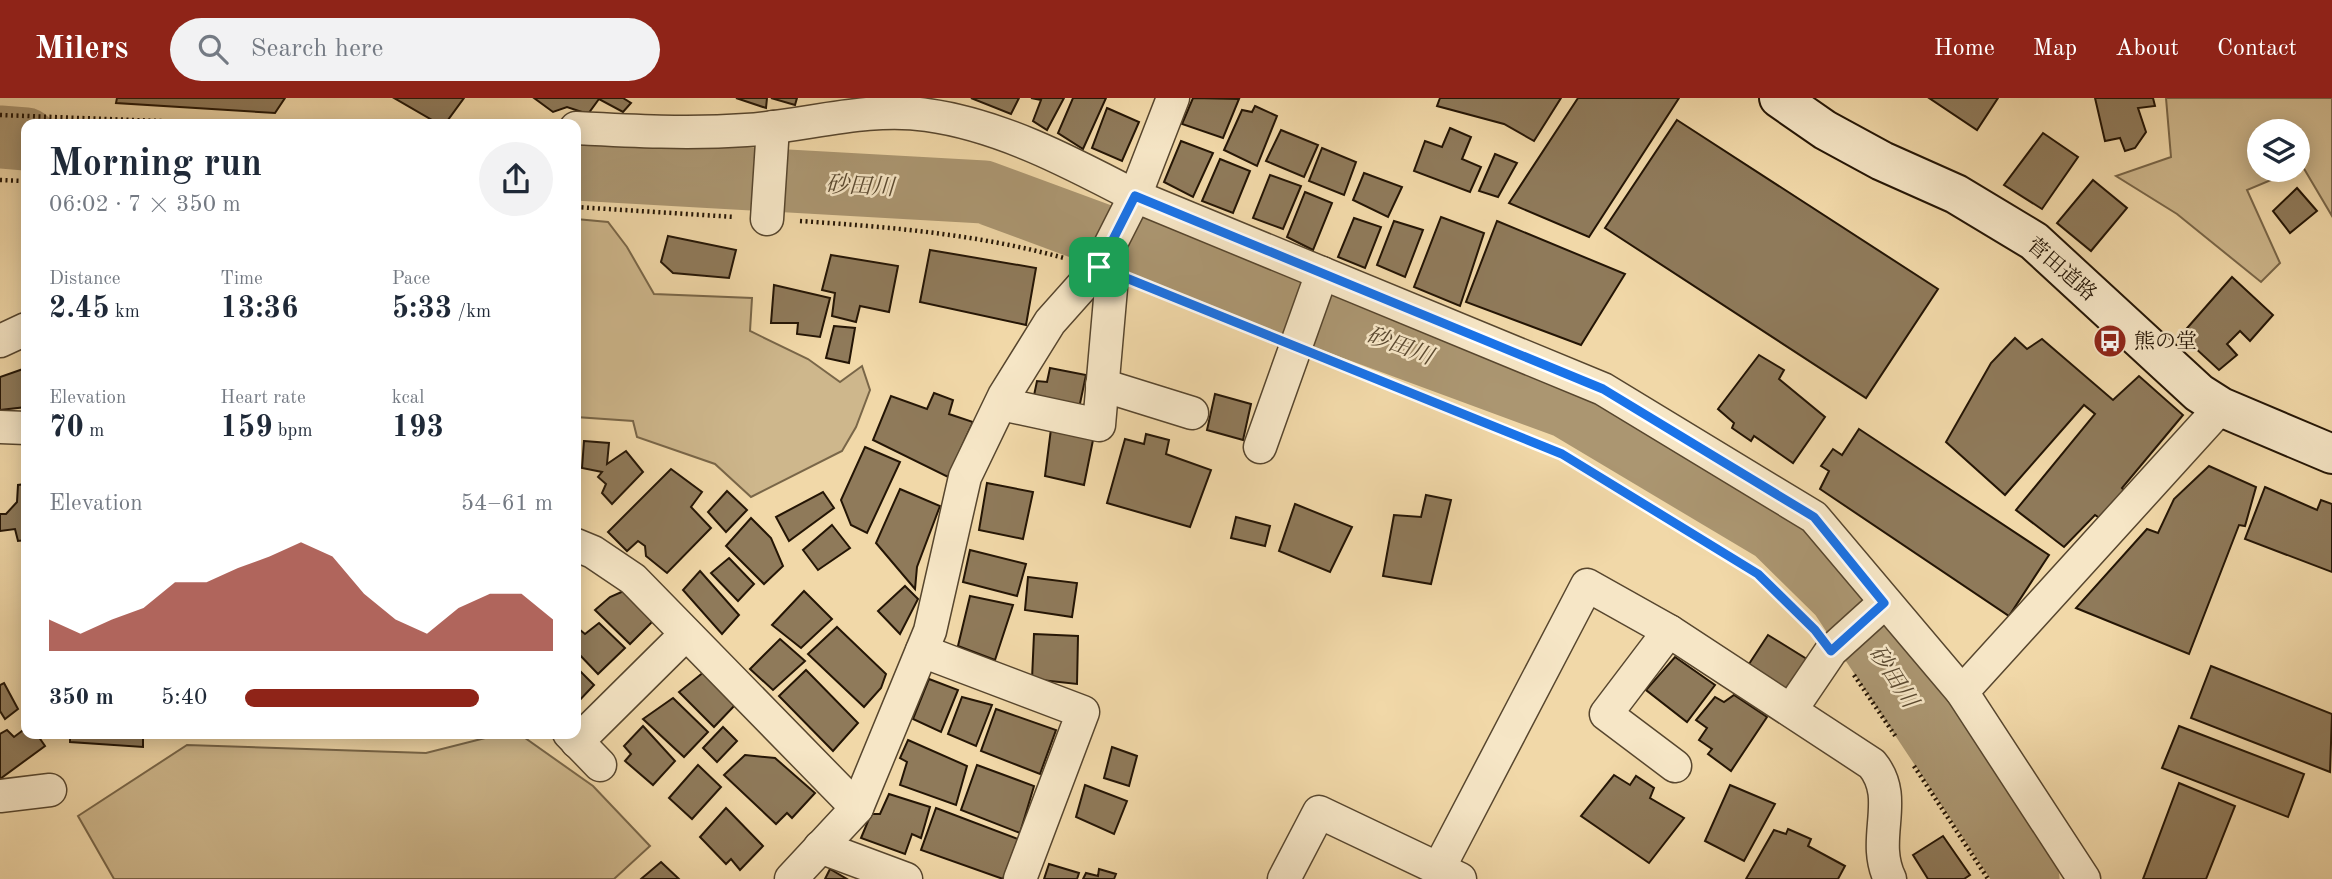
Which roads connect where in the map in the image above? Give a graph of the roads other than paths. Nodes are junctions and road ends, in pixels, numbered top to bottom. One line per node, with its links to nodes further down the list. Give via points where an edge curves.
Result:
1 (1173, 98): 5 (street)
2 (1779, 98): 13 (street, 菅田道路, via 1825,130 1956,194 2034,242 2199,393)
3 (581, 128): 4 (street, via 746,130)
4 (773, 139): 5 (street, via 876,114 925,114 965,123 1072,163); 6 (street)
5 (1129, 208): 7 (street); 8 (street)
6 (767, 219)
7 (1099, 267): 11 (street, via 1111,288); 12 (street, via 1050,322)
8 (1322, 273): 17 (street); 20 (street, via 1603,389 1814,517)
9 (21, 331): 10 (street)
10 (0, 341)
11 (1102, 385): 12 (street, via 1099,425); 14 (street)
12 (1001, 404): 23 (street, via 965,477)
13 (2221, 407): 18 (street, 菅田道路); 24 (street)
14 (1192, 412)
15 (0, 427): 16 (street)
16 (21, 428)
17 (1260, 447)
18 (2332, 454)
19 (581, 547): 22 (street, via 632,579)
20 (1879, 609): 24 (street); 25 (street, via 1834,648)
21 (1669, 631): 25 (street); 29 (street, via 1606,714); 34 (street, via 1587,585)
22 (687, 634): 26 (street); 32 (street)
23 (922, 651): 32 (street); 37 (street, via 1083,712)
24 (1962, 692): 40 (street)
25 (1791, 709): 39 (street, via 1872,764 1884,778 1887,798 1880,839)
26 (581, 731)
27 (574, 739): 28 (street)
28 (600, 765)
29 (1675, 766)
30 (50, 790): 31 (street)
31 (0, 796)
32 (857, 808): 33 (street)
33 (820, 847): 35 (street); 36 (street)
34 (1449, 874): 38 (street, via 1319,812)
35 (791, 879)
36 (906, 879)
37 (1020, 879)
38 (1284, 879)
39 (1890, 879)
40 (2084, 879)

